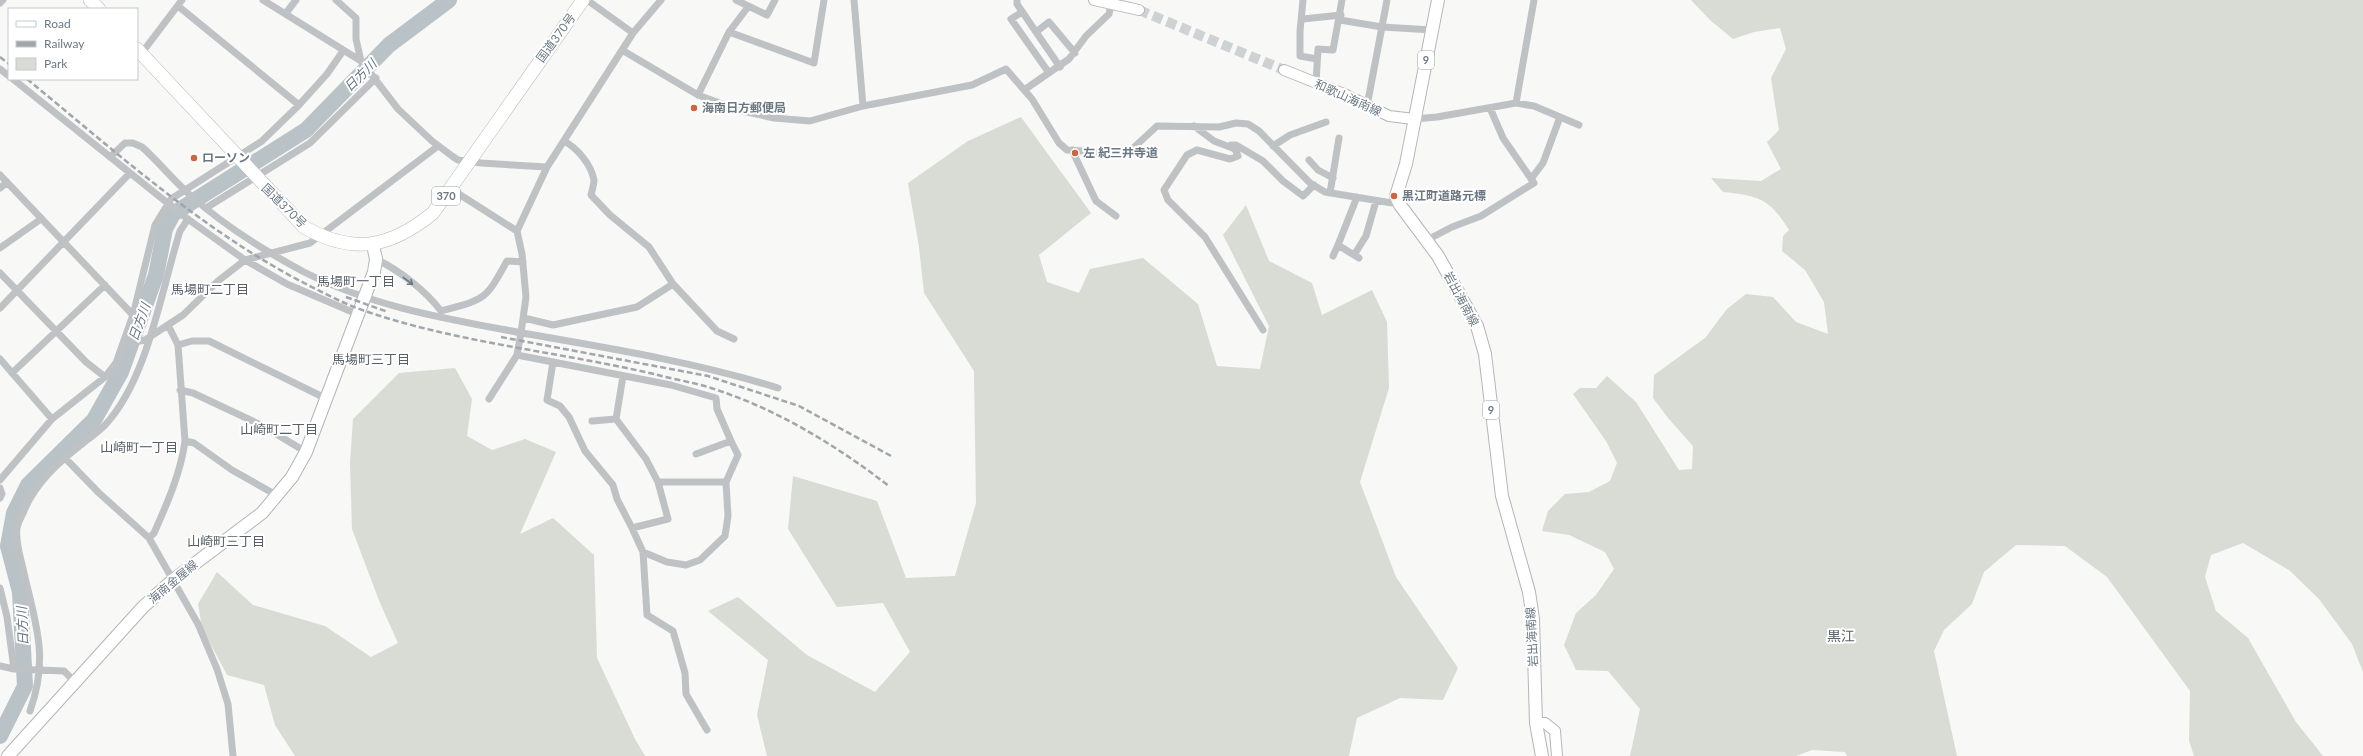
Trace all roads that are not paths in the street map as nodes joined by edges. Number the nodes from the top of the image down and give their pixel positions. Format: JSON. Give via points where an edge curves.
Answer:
{"nodes":[{"id":1,"x":3,"y":0,"type":"edge"},
{"id":2,"x":90,"y":0,"type":"edge"},
{"id":3,"x":263,"y":0,"type":"edge"},
{"id":4,"x":296,"y":0,"type":"edge"},
{"id":5,"x":336,"y":0,"type":"edge"},
{"id":6,"x":583,"y":0,"type":"edge"},
{"id":7,"x":587,"y":0,"type":"edge"},
{"id":8,"x":661,"y":0,"type":"edge"},
{"id":9,"x":736,"y":0,"type":"edge"},
{"id":10,"x":775,"y":0,"type":"edge"},
{"id":11,"x":824,"y":0,"type":"edge"},
{"id":12,"x":854,"y":0,"type":"edge"},
{"id":13,"x":1017,"y":0,"type":"edge"},
{"id":14,"x":1094,"y":0,"type":"edge"},
{"id":15,"x":1303,"y":0,"type":"edge"},
{"id":16,"x":1342,"y":0,"type":"edge"},
{"id":17,"x":1388,"y":0,"type":"edge"},
{"id":18,"x":1438,"y":0,"type":"edge"},
{"id":19,"x":1534,"y":0,"type":"edge"},
{"id":20,"x":1112,"y":2,"type":"edge"},
{"id":21,"x":0,"y":3,"type":"edge"},
{"id":22,"x":180,"y":3,"type":"edge"},
{"id":23,"x":748,"y":7,"type":"junction"},
{"id":24,"x":98,"y":8,"type":"edge"},
{"id":25,"x":1138,"y":10,"type":"tunnel mouth"},
{"id":26,"x":1022,"y":12,"type":"junction"},
{"id":27,"x":286,"y":13,"type":"junction"},
{"id":28,"x":1340,"y":17,"type":"junction"},
{"id":29,"x":1303,"y":19,"type":"junction"},
{"id":30,"x":1382,"y":27,"type":"junction"},
{"id":31,"x":1432,"y":30,"type":"junction"},
{"id":32,"x":729,"y":32,"type":"junction"},
{"id":33,"x":1036,"y":32,"type":"junction"},
{"id":34,"x":633,"y":33,"type":"junction"},
{"id":35,"x":622,"y":50,"type":"junction"},
{"id":36,"x":139,"y":51,"type":"edge"},
{"id":37,"x":343,"y":51,"type":"junction"},
{"id":38,"x":1075,"y":53,"type":"junction"},
{"id":39,"x":1317,"y":59,"type":"junction"},
{"id":40,"x":361,"y":61,"type":"junction"},
{"id":41,"x":1060,"y":67,"type":"junction"},
{"id":42,"x":0,"y":69,"type":"edge"},
{"id":43,"x":1284,"y":70,"type":"tunnel mouth"},
{"id":44,"x":1049,"y":73,"type":"junction"},
{"id":45,"x":8,"y":75,"type":"edge"},
{"id":46,"x":376,"y":78,"type":"junction"},
{"id":47,"x":14,"y":80,"type":"edge"},
{"id":48,"x":1316,"y":83,"type":"junction"},
{"id":49,"x":1024,"y":90,"type":"junction"},
{"id":50,"x":698,"y":95,"type":"junction"},
{"id":51,"x":1516,"y":103,"type":"junction"},
{"id":52,"x":299,"y":105,"type":"junction"},
{"id":53,"x":863,"y":106,"type":"junction"},
{"id":54,"x":1367,"y":106,"type":"junction"},
{"id":55,"x":1490,"y":108,"type":"junction"},
{"id":56,"x":1560,"y":117,"type":"junction"},
{"id":57,"x":1414,"y":119,"type":"junction"},
{"id":58,"x":1326,"y":122,"type":"dead end"},
{"id":59,"x":1578,"y":125,"type":"dead end"},
{"id":60,"x":1194,"y":126,"type":"junction"},
{"id":61,"x":1339,"y":138,"type":"dead end"},
{"id":62,"x":564,"y":140,"type":"junction"},
{"id":63,"x":1225,"y":145,"type":"junction"},
{"id":64,"x":438,"y":146,"type":"junction"},
{"id":65,"x":1273,"y":146,"type":"junction"},
{"id":66,"x":1072,"y":150,"type":"junction"},
{"id":67,"x":110,"y":157,"type":"junction"},
{"id":68,"x":239,"y":160,"type":"junction"},
{"id":69,"x":1310,"y":160,"type":"dead end"},
{"id":70,"x":469,"y":161,"type":"junction"},
{"id":71,"x":547,"y":167,"type":"junction"},
{"id":72,"x":130,"y":172,"type":"junction"},
{"id":73,"x":0,"y":175,"type":"edge"},
{"id":74,"x":253,"y":175,"type":"junction"},
{"id":75,"x":1333,"y":178,"type":"junction"},
{"id":76,"x":1530,"y":179,"type":"junction"},
{"id":77,"x":7,"y":182,"type":"junction"},
{"id":78,"x":1314,"y":185,"type":"junction"},
{"id":79,"x":0,"y":188,"type":"edge"},
{"id":80,"x":451,"y":189,"type":"junction"},
{"id":81,"x":186,"y":191,"type":"junction"},
{"id":82,"x":1330,"y":192,"type":"junction"},
{"id":83,"x":1357,"y":197,"type":"junction"},
{"id":84,"x":1397,"y":200,"type":"junction"},
{"id":85,"x":1376,"y":201,"type":"junction"},
{"id":86,"x":170,"y":204,"type":"junction"},
{"id":87,"x":203,"y":206,"type":"junction"},
{"id":88,"x":1116,"y":216,"type":"dead end"},
{"id":89,"x":187,"y":218,"type":"junction"},
{"id":90,"x":41,"y":219,"type":"junction"},
{"id":91,"x":517,"y":231,"type":"junction"},
{"id":92,"x":320,"y":236,"type":"junction"},
{"id":93,"x":1428,"y":240,"type":"junction"},
{"id":94,"x":65,"y":242,"type":"junction"},
{"id":95,"x":373,"y":245,"type":"junction"},
{"id":96,"x":1338,"y":245,"type":"junction"},
{"id":97,"x":0,"y":248,"type":"edge"},
{"id":98,"x":271,"y":253,"type":"junction"},
{"id":99,"x":1333,"y":256,"type":"dead end"},
{"id":100,"x":376,"y":259,"type":"junction"},
{"id":101,"x":245,"y":260,"type":"junction"},
{"id":102,"x":523,"y":262,"type":"junction"},
{"id":103,"x":0,"y":272,"type":"edge"},
{"id":104,"x":673,"y":284,"type":"junction"},
{"id":105,"x":105,"y":285,"type":"junction"},
{"id":106,"x":17,"y":290,"type":"junction"},
{"id":107,"x":364,"y":297,"type":"junction"},
{"id":108,"x":0,"y":308,"type":"edge"},
{"id":109,"x":357,"y":314,"type":"junction"},
{"id":110,"x":133,"y":315,"type":"junction"},
{"id":111,"x":440,"y":315,"type":"junction"},
{"id":112,"x":524,"y":318,"type":"junction"},
{"id":113,"x":168,"y":325,"type":"junction"},
{"id":114,"x":57,"y":330,"type":"junction"},
{"id":115,"x":1263,"y":330,"type":"dead end"},
{"id":116,"x":521,"y":333,"type":"junction"},
{"id":117,"x":147,"y":339,"type":"junction"},
{"id":118,"x":734,"y":339,"type":"dead end"},
{"id":119,"x":127,"y":344,"type":"junction"},
{"id":120,"x":178,"y":344,"type":"junction"},
{"id":121,"x":517,"y":355,"type":"junction"},
{"id":122,"x":0,"y":359,"type":"edge"},
{"id":123,"x":553,"y":362,"type":"junction"},
{"id":124,"x":12,"y":373,"type":"junction"},
{"id":125,"x":623,"y":376,"type":"junction"},
{"id":126,"x":105,"y":378,"type":"junction"},
{"id":127,"x":778,"y":388,"type":"dead end"},
{"id":128,"x":180,"y":390,"type":"junction"},
{"id":129,"x":325,"y":398,"type":"junction"},
{"id":130,"x":489,"y":399,"type":"dead end"},
{"id":131,"x":52,"y":419,"type":"junction"},
{"id":132,"x":616,"y":419,"type":"junction"},
{"id":133,"x":592,"y":421,"type":"dead end"},
{"id":134,"x":185,"y":441,"type":"junction"},
{"id":135,"x":731,"y":441,"type":"junction"},
{"id":136,"x":306,"y":452,"type":"junction"},
{"id":137,"x":696,"y":454,"type":"dead end"},
{"id":138,"x":65,"y":458,"type":"junction"},
{"id":139,"x":0,"y":480,"type":"edge"},
{"id":140,"x":658,"y":482,"type":"junction"},
{"id":141,"x":726,"y":482,"type":"junction"},
{"id":142,"x":0,"y":488,"type":"edge"},
{"id":143,"x":278,"y":496,"type":"junction"},
{"id":144,"x":0,"y":498,"type":"edge"},
{"id":145,"x":632,"y":528,"type":"junction"},
{"id":146,"x":149,"y":538,"type":"junction"},
{"id":147,"x":642,"y":552,"type":"junction"},
{"id":148,"x":173,"y":580,"type":"junction"},
{"id":149,"x":0,"y":588,"type":"edge"},
{"id":150,"x":0,"y":666,"type":"edge"},
{"id":151,"x":15,"y":669,"type":"junction"},
{"id":152,"x":39,"y":670,"type":"junction"},
{"id":153,"x":74,"y":681,"type":"junction"},
{"id":154,"x":30,"y":711,"type":"dead end"},
{"id":155,"x":1536,"y":723,"type":"junction"},
{"id":156,"x":707,"y":730,"type":"dead end"},
{"id":157,"x":8,"y":756,"type":"edge"},
{"id":158,"x":233,"y":756,"type":"edge"},
{"id":159,"x":1542,"y":756,"type":"edge"},
{"id":160,"x":1557,"y":756,"type":"edge"}],
"edges":[{"from":1,"to":21,"type":"street"},
{"from":2,"to":24,"type":"highway"},
{"from":3,"to":27,"type":"street"},
{"from":4,"to":27,"type":"street"},
{"from":5,"to":40,"type":"street","via":[[356,18],[356,39]]},
{"from":6,"to":70,"type":"highway","name":"国道370号","number":"370"},
{"from":7,"to":34,"type":"street"},
{"from":8,"to":34,"type":"street"},
{"from":9,"to":23,"type":"street"},
{"from":10,"to":23,"type":"street","via":[[767,15]]},
{"from":11,"to":32,"type":"street","via":[[814,63]]},
{"from":12,"to":53,"type":"street"},
{"from":13,"to":26,"type":"street"},
{"from":14,"to":20,"type":"main road"},
{"from":15,"to":29,"type":"street"},
{"from":16,"to":28,"type":"street"},
{"from":17,"to":30,"type":"street"},
{"from":18,"to":31,"type":"main road","number":"9"},
{"from":19,"to":51,"type":"street"},
{"from":20,"to":25,"type":"main road"},
{"from":20,"to":38,"type":"street","via":[[1109,14],[1086,36]]},
{"from":22,"to":36,"type":"street"},
{"from":22,"to":52,"type":"street"},
{"from":23,"to":32,"type":"street"},
{"from":26,"to":33,"type":"street"},
{"from":26,"to":44,"type":"street","via":[[1011,19]]},
{"from":27,"to":37,"type":"street"},
{"from":28,"to":29,"type":"street"},
{"from":28,"to":30,"type":"street"},
{"from":28,"to":39,"type":"street","via":[[1335,30],[1333,50],[1318,50]]},
{"from":29,"to":39,"type":"street","via":[[1300,31],[1300,56]]},
{"from":30,"to":31,"type":"street"},
{"from":30,"to":54,"type":"street"},
{"from":31,"to":57,"type":"main road","number":"9"},
{"from":32,"to":50,"type":"street"},
{"from":33,"to":38,"type":"street","via":[[1049,22]]},
{"from":33,"to":41,"type":"street"},
{"from":34,"to":35,"type":"street"},
{"from":35,"to":50,"type":"street"},
{"from":35,"to":62,"type":"street"},
{"from":36,"to":68,"type":"highway","name":"国道370号","number":"370"},
{"from":37,"to":40,"type":"street"},
{"from":37,"to":52,"type":"street","via":[[327,74]]},
{"from":38,"to":41,"type":"street"},
{"from":39,"to":48,"type":"street"},
{"from":40,"to":46,"type":"street"},
{"from":41,"to":44,"type":"street"},
{"from":42,"to":45,"type":"street"},
{"from":43,"to":48,"type":"main road","name":"和歌山海南線"},
{"from":44,"to":49,"type":"street"},
{"from":46,"to":64,"type":"street","via":[[398,109]]},
{"from":46,"to":74,"type":"street","via":[[310,143]]},
{"from":47,"to":67,"type":"street"},
{"from":48,"to":54,"type":"main road","name":"和歌山海南線"},
{"from":49,"to":53,"type":"street","via":[[1006,69],[972,85]]},
{"from":49,"to":66,"type":"street","via":[[1059,143],[1067,150]]},
{"from":50,"to":53,"type":"street","via":[[738,110],[774,118],[810,121]]},
{"from":51,"to":55,"type":"street"},
{"from":51,"to":56,"type":"street","via":[[1534,106]]},
{"from":52,"to":68,"type":"street"},
{"from":54,"to":57,"type":"main road","name":"和歌山海南線","via":[[1389,116]]},
{"from":55,"to":57,"type":"street"},
{"from":55,"to":76,"type":"street","via":[[1503,138]]},
{"from":56,"to":59,"type":"street"},
{"from":56,"to":76,"type":"street","via":[[1543,164]]},
{"from":57,"to":84,"type":"main road","number":"9"},
{"from":58,"to":65,"type":"street","via":[[1290,135]]},
{"from":60,"to":63,"type":"street","via":[[1214,141]]},
{"from":60,"to":65,"type":"street","via":[[1248,124]]},
{"from":60,"to":66,"type":"street","via":[[1157,126],[1130,151],[1118,153]]},
{"from":61,"to":75,"type":"street"},
{"from":62,"to":71,"type":"street"},
{"from":62,"to":104,"type":"street","via":[[575,147],[590,169],[594,180],[591,195],[610,215],[649,247]]},
{"from":63,"to":78,"type":"street","via":[[1236,145],[1263,161],[1303,196]]},
{"from":63,"to":115,"type":"street","via":[[1235,149],[1238,156],[1230,159],[1197,150],[1187,155],[1164,190],[1168,200],[1205,237]]},
{"from":64,"to":70,"type":"street","via":[[458,160]]},
{"from":64,"to":92,"type":"street"},
{"from":65,"to":78,"type":"street"},
{"from":66,"to":88,"type":"street","via":[[1096,201]]},
{"from":67,"to":72,"type":"street"},
{"from":67,"to":81,"type":"street","via":[[125,143],[133,143],[151,155]]},
{"from":68,"to":74,"type":"highway","name":"国道370号","number":"370"},
{"from":68,"to":81,"type":"street"},
{"from":69,"to":75,"type":"street","via":[[1318,170]]},
{"from":70,"to":71,"type":"street"},
{"from":70,"to":80,"type":"highway","name":"国道370号","number":"370"},
{"from":71,"to":91,"type":"street"},
{"from":72,"to":86,"type":"street"},
{"from":72,"to":94,"type":"street"},
{"from":73,"to":77,"type":"street"},
{"from":74,"to":87,"type":"street"},
{"from":74,"to":92,"type":"highway","name":"国道370号","number":"370","via":[[304,227]]},
{"from":75,"to":82,"type":"street"},
{"from":76,"to":93,"type":"street","via":[[1534,183],[1510,199],[1481,216]]},
{"from":77,"to":79,"type":"street"},
{"from":77,"to":90,"type":"street"},
{"from":78,"to":82,"type":"street"},
{"from":80,"to":91,"type":"street"},
{"from":80,"to":95,"type":"highway","name":"国道370号","number":"370","via":[[433,213],[415,227]]},
{"from":81,"to":86,"type":"street"},
{"from":81,"to":87,"type":"street"},
{"from":82,"to":83,"type":"street"},
{"from":83,"to":85,"type":"street"},
{"from":83,"to":96,"type":"street"},
{"from":84,"to":85,"type":"street","via":[[1392,203]]},
{"from":84,"to":93,"type":"main road","name":"岩出海南線","number":"9"},
{"from":85,"to":96,"type":"street","via":[[1357,256]]},
{"from":86,"to":89,"type":"street"},
{"from":86,"to":110,"type":"street","via":[[155,225]]},
{"from":87,"to":98,"type":"street"},
{"from":89,"to":101,"type":"street"},
{"from":89,"to":117,"type":"street","via":[[180,231]]},
{"from":90,"to":94,"type":"street"},
{"from":90,"to":97,"type":"street"},
{"from":91,"to":102,"type":"street"},
{"from":92,"to":95,"type":"highway","name":"国道370号","number":"370","via":[[351,245]]},
{"from":92,"to":98,"type":"street","via":[[310,242]]},
{"from":93,"to":155,"type":"main road","name":"岩出海南線","number":"9","via":[[1477,326],[1485,354],[1502,496],[1529,592],[1533,619]]},
{"from":94,"to":105,"type":"street"},
{"from":94,"to":106,"type":"street"},
{"from":95,"to":100,"type":"main road","name":"海南金屋線"},
{"from":96,"to":99,"type":"street"},
{"from":98,"to":101,"type":"street"},
{"from":98,"to":107,"type":"street","via":[[324,281]]},
{"from":100,"to":107,"type":"main road","name":"海南金屋線","via":[[374,272]]},
{"from":100,"to":111,"type":"street","one_way":true,"via":[[388,265],[431,298]]},
{"from":101,"to":109,"type":"street","via":[[323,302]]},
{"from":101,"to":113,"type":"street","via":[[218,281],[183,316]]},
{"from":102,"to":111,"type":"street","via":[[507,261],[488,294]]},
{"from":102,"to":112,"type":"street","via":[[526,297]]},
{"from":103,"to":106,"type":"street"},
{"from":104,"to":112,"type":"street","via":[[637,307],[553,325]]},
{"from":104,"to":118,"type":"street","via":[[717,331]]},
{"from":105,"to":110,"type":"street"},
{"from":105,"to":114,"type":"street"},
{"from":106,"to":108,"type":"street"},
{"from":106,"to":114,"type":"street"},
{"from":107,"to":109,"type":"main road","name":"海南金屋線"},
{"from":107,"to":111,"type":"street"},
{"from":109,"to":129,"type":"main road","name":"海南金屋線"},
{"from":110,"to":119,"type":"street"},
{"from":111,"to":116,"type":"street"},
{"from":112,"to":116,"type":"street"},
{"from":113,"to":117,"type":"street"},
{"from":113,"to":120,"type":"street"},
{"from":114,"to":124,"type":"street"},
{"from":114,"to":126,"type":"street","via":[[86,362]]},
{"from":116,"to":121,"type":"street"},
{"from":116,"to":127,"type":"street","via":[[736,375]]},
{"from":117,"to":119,"type":"street"},
{"from":117,"to":138,"type":"street","via":[[134,380],[119,408],[105,425]]},
{"from":119,"to":126,"type":"street"},
{"from":120,"to":128,"type":"street"},
{"from":120,"to":129,"type":"street","via":[[209,341]]},
{"from":121,"to":123,"type":"street"},
{"from":121,"to":130,"type":"street"},
{"from":122,"to":124,"type":"street"},
{"from":123,"to":125,"type":"street"},
{"from":123,"to":145,"type":"street","via":[[547,400],[560,406],[569,417],[585,451],[613,485],[616,499]]},
{"from":124,"to":131,"type":"street"},
{"from":125,"to":132,"type":"street"},
{"from":125,"to":135,"type":"street","via":[[671,385],[716,398],[717,409]]},
{"from":126,"to":131,"type":"street"},
{"from":128,"to":134,"type":"street"},
{"from":128,"to":136,"type":"street","via":[[193,393],[263,426]]},
{"from":129,"to":136,"type":"main road","name":"海南金屋線"},
{"from":131,"to":139,"type":"street"},
{"from":132,"to":133,"type":"street"},
{"from":132,"to":140,"type":"street","via":[[646,459]]},
{"from":134,"to":143,"type":"street","via":[[194,443],[232,470]]},
{"from":134,"to":146,"type":"street","via":[[183,456],[173,484],[154,533]]},
{"from":135,"to":137,"type":"street"},
{"from":135,"to":141,"type":"street","via":[[738,455]]},
{"from":136,"to":143,"type":"main road","name":"海南金屋線"},
{"from":138,"to":146,"type":"street"},
{"from":138,"to":152,"type":"street","via":[[30,496],[17,528],[19,554],[38,626]]},
{"from":140,"to":141,"type":"street"},
{"from":140,"to":145,"type":"street","via":[[668,519]]},
{"from":141,"to":147,"type":"street","via":[[728,516],[725,536],[700,560],[686,565],[667,562]]},
{"from":142,"to":144,"type":"street"},
{"from":143,"to":148,"type":"main road","name":"海南金屋線","via":[[245,527]]},
{"from":145,"to":147,"type":"street"},
{"from":146,"to":148,"type":"street"},
{"from":147,"to":156,"type":"street","via":[[647,615],[673,631],[685,673],[686,694]]},
{"from":148,"to":153,"type":"main road","name":"海南金屋線","via":[[143,607]]},
{"from":148,"to":158,"type":"street","via":[[198,624],[228,704]]},
{"from":149,"to":151,"type":"street"},
{"from":150,"to":151,"type":"street"},
{"from":151,"to":152,"type":"street"},
{"from":152,"to":153,"type":"street","via":[[64,671]]},
{"from":152,"to":154,"type":"street","via":[[38,690]]},
{"from":153,"to":157,"type":"main road","name":"海南金屋線"},
{"from":155,"to":159,"type":"main road","name":"岩出海南線","number":"9"},
{"from":155,"to":160,"type":"main road","via":[[1545,723],[1555,731]]}]}
